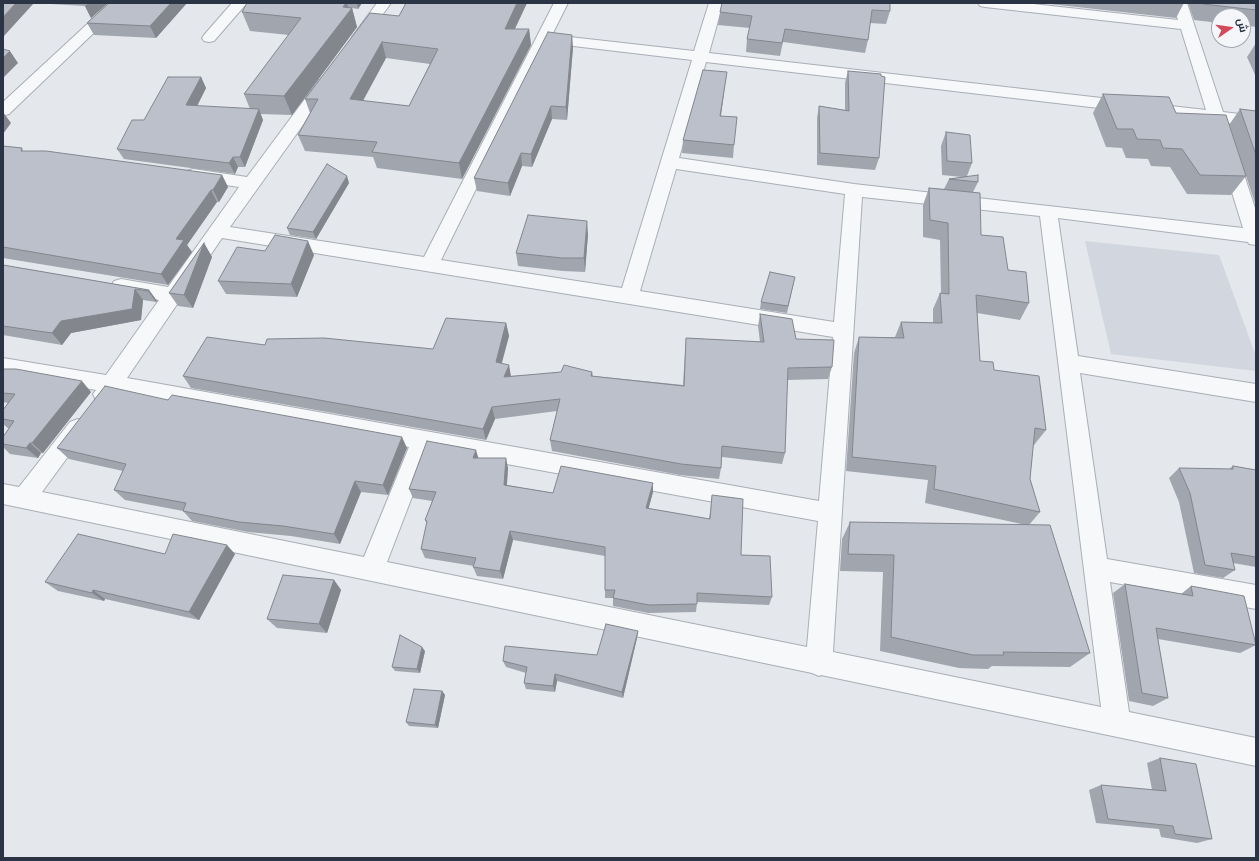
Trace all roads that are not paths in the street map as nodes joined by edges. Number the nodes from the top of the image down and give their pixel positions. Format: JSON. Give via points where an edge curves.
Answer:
{"nodes":[{"id":1,"x":118,"y":3,"type":"edge"},
{"id":2,"x":240,"y":3,"type":"edge"},
{"id":3,"x":561,"y":3,"type":"edge"},
{"id":4,"x":716,"y":3,"type":"edge"},
{"id":5,"x":985,"y":3,"type":"edge"},
{"id":6,"x":1180,"y":3,"type":"edge"},
{"id":7,"x":372,"y":12,"type":"edge"},
{"id":8,"x":1187,"y":25,"type":"junction"},
{"id":9,"x":209,"y":38,"type":"dead end"},
{"id":10,"x":543,"y":38,"type":"junction"},
{"id":11,"x":350,"y":49,"type":"edge"},
{"id":12,"x":701,"y":56,"type":"junction"},
{"id":13,"x":336,"y":68,"type":"edge"},
{"id":14,"x":3,"y":111,"type":"edge"},
{"id":15,"x":1217,"y":116,"type":"junction"},
{"id":16,"x":1256,"y":121,"type":"edge"},
{"id":17,"x":669,"y":162,"type":"junction"},
{"id":18,"x":174,"y":172,"type":"edge"},
{"id":19,"x":252,"y":182,"type":"junction"},
{"id":20,"x":854,"y":190,"type":"junction"},
{"id":21,"x":1048,"y":211,"type":"junction"},
{"id":22,"x":218,"y":231,"type":"junction"},
{"id":23,"x":1255,"y":238,"type":"edge"},
{"id":24,"x":428,"y":265,"type":"junction"},
{"id":25,"x":104,"y":283,"type":"edge"},
{"id":26,"x":174,"y":295,"type":"junction"},
{"id":27,"x":629,"y":297,"type":"junction"},
{"id":28,"x":844,"y":331,"type":"junction"},
{"id":29,"x":1068,"y":363,"type":"junction"},
{"id":30,"x":3,"y":366,"type":"edge"},
{"id":31,"x":112,"y":384,"type":"junction"},
{"id":32,"x":1256,"y":393,"type":"edge"},
{"id":33,"x":423,"y":440,"type":"junction"},
{"id":34,"x":14,"y":496,"type":"edge"},
{"id":35,"x":830,"y":513,"type":"junction"},
{"id":36,"x":1096,"y":568,"type":"junction"},
{"id":37,"x":371,"y":570,"type":"junction"},
{"id":38,"x":1256,"y":597,"type":"edge"},
{"id":39,"x":819,"y":663,"type":"junction"},
{"id":40,"x":1117,"y":724,"type":"junction"},
{"id":41,"x":1256,"y":752,"type":"edge"}],
"edges":[{"from":1,"to":14,"type":"street"},
{"from":2,"to":9,"type":"street"},
{"from":3,"to":10,"type":"street"},
{"from":4,"to":12,"type":"street"},
{"from":5,"to":8,"type":"street"},
{"from":6,"to":8,"type":"street"},
{"from":7,"to":11,"type":"street"},
{"from":8,"to":15,"type":"street"},
{"from":10,"to":12,"type":"street"},
{"from":10,"to":24,"type":"street"},
{"from":12,"to":15,"type":"street"},
{"from":12,"to":17,"type":"street"},
{"from":13,"to":19,"type":"street"},
{"from":15,"to":16,"type":"street"},
{"from":15,"to":23,"type":"street"},
{"from":17,"to":20,"type":"street"},
{"from":17,"to":27,"type":"street"},
{"from":18,"to":19,"type":"street"},
{"from":19,"to":22,"type":"street"},
{"from":20,"to":21,"type":"street"},
{"from":20,"to":28,"type":"street"},
{"from":21,"to":23,"type":"street"},
{"from":21,"to":29,"type":"street"},
{"from":22,"to":24,"type":"street"},
{"from":22,"to":26,"type":"street"},
{"from":24,"to":27,"type":"street"},
{"from":25,"to":26,"type":"street"},
{"from":26,"to":31,"type":"street"},
{"from":27,"to":28,"type":"street"},
{"from":28,"to":35,"type":"street"},
{"from":29,"to":32,"type":"street"},
{"from":29,"to":36,"type":"street"},
{"from":30,"to":31,"type":"street"},
{"from":31,"to":33,"type":"street"},
{"from":31,"to":34,"type":"street","via":[[90,413]]},
{"from":33,"to":35,"type":"street"},
{"from":33,"to":37,"type":"street"},
{"from":34,"to":37,"type":"street"},
{"from":35,"to":39,"type":"street"},
{"from":36,"to":38,"type":"street"},
{"from":36,"to":40,"type":"street"},
{"from":37,"to":39,"type":"street"},
{"from":39,"to":40,"type":"street"},
{"from":40,"to":41,"type":"street"}]}
